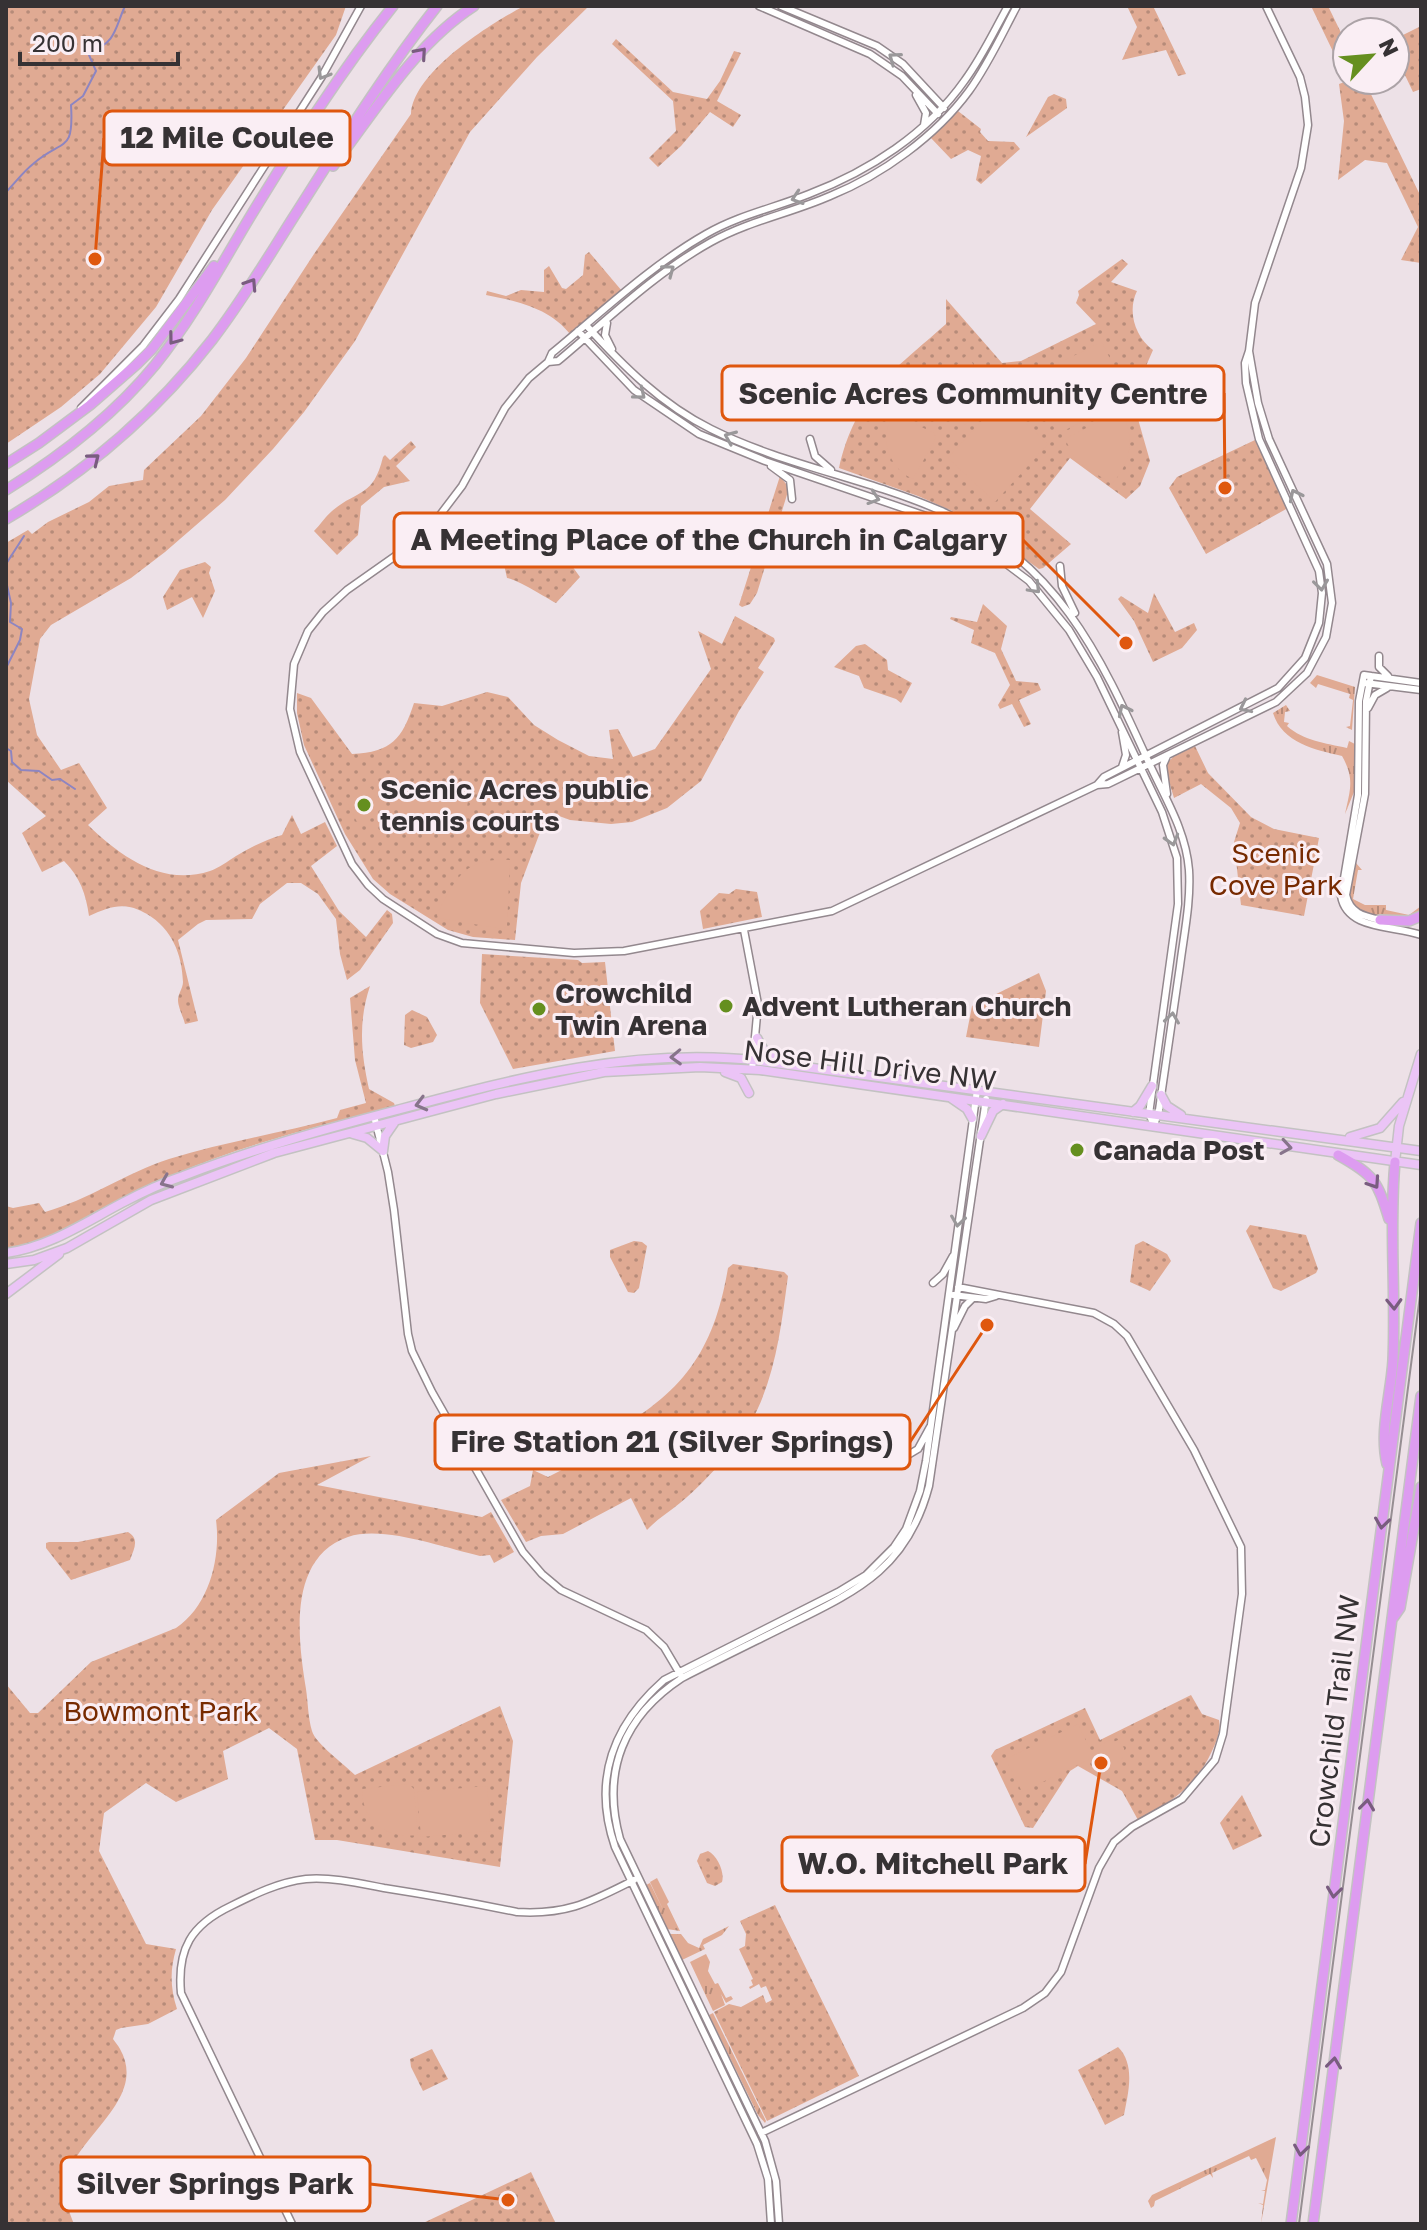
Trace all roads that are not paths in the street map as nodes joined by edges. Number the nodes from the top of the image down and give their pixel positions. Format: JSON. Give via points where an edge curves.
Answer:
{"nodes":[{"id":1,"x":361,"y":6,"type":"edge"},
{"id":2,"x":393,"y":6,"type":"edge"},
{"id":3,"x":437,"y":6,"type":"edge"},
{"id":4,"x":474,"y":6,"type":"edge"},
{"id":5,"x":759,"y":6,"type":"edge"},
{"id":6,"x":781,"y":6,"type":"edge"},
{"id":7,"x":1008,"y":6,"type":"edge"},
{"id":8,"x":1017,"y":6,"type":"edge"},
{"id":9,"x":1266,"y":6,"type":"edge"},
{"id":10,"x":902,"y":76,"type":"junction"},
{"id":11,"x":943,"y":107,"type":"junction"},
{"id":12,"x":937,"y":113,"type":"junction"},
{"id":13,"x":949,"y":113,"type":"junction"},
{"id":14,"x":943,"y":119,"type":"junction"},
{"id":15,"x":924,"y":125,"type":"junction"},
{"id":16,"x":288,"y":154,"type":"junction"},
{"id":17,"x":288,"y":226,"type":"junction"},
{"id":18,"x":608,"y":319,"type":"junction"},
{"id":19,"x":586,"y":325,"type":"junction"},
{"id":20,"x":578,"y":331,"type":"junction"},
{"id":21,"x":593,"y":332,"type":"junction"},
{"id":22,"x":585,"y":339,"type":"junction"},
{"id":23,"x":1249,"y":351,"type":"junction"},
{"id":24,"x":618,"y":359,"type":"junction"},
{"id":25,"x":548,"y":362,"type":"junction"},
{"id":26,"x":68,"y":420,"type":"junction"},
{"id":27,"x":810,"y":439,"type":"dead end"},
{"id":28,"x":765,"y":461,"type":"junction"},
{"id":29,"x":6,"y":464,"type":"edge"},
{"id":30,"x":837,"y":475,"type":"junction"},
{"id":31,"x":6,"y":490,"type":"edge"},
{"id":32,"x":792,"y":499,"type":"dead end"},
{"id":33,"x":31,"y":505,"type":"junction"},
{"id":34,"x":6,"y":519,"type":"edge"},
{"id":35,"x":6,"y":527,"type":"edge"},
{"id":36,"x":1060,"y":566,"type":"dead end"},
{"id":37,"x":1076,"y":621,"type":"junction"},
{"id":38,"x":1379,"y":656,"type":"dead end"},
{"id":39,"x":1391,"y":679,"type":"junction"},
{"id":40,"x":1421,"y":683,"type":"edge"},
{"id":41,"x":1365,"y":684,"type":"junction"},
{"id":42,"x":1390,"y":688,"type":"junction"},
{"id":43,"x":1421,"y":690,"type":"edge"},
{"id":44,"x":1367,"y":711,"type":"junction"},
{"id":45,"x":1122,"y":728,"type":"junction"},
{"id":46,"x":1146,"y":756,"type":"junction"},
{"id":47,"x":1167,"y":756,"type":"junction"},
{"id":48,"x":1138,"y":760,"type":"junction"},
{"id":49,"x":1150,"y":764,"type":"junction"},
{"id":50,"x":1122,"y":768,"type":"junction"},
{"id":51,"x":1141,"y":768,"type":"junction"},
{"id":52,"x":1097,"y":785,"type":"junction"},
{"id":53,"x":1171,"y":809,"type":"junction"},
{"id":54,"x":1421,"y":916,"type":"edge"},
{"id":55,"x":1380,"y":920,"type":"joint"},
{"id":56,"x":744,"y":930,"type":"junction"},
{"id":57,"x":1421,"y":935,"type":"edge"},
{"id":58,"x":757,"y":1038,"type":"junction"},
{"id":59,"x":1421,"y":1054,"type":"edge"},
{"id":60,"x":753,"y":1065,"type":"junction"},
{"id":61,"x":788,"y":1066,"type":"junction"},
{"id":62,"x":709,"y":1068,"type":"junction"},
{"id":63,"x":1152,"y":1086,"type":"junction"},
{"id":64,"x":749,"y":1093,"type":"dead end"},
{"id":65,"x":976,"y":1095,"type":"junction"},
{"id":66,"x":1161,"y":1095,"type":"junction"},
{"id":67,"x":1408,"y":1095,"type":"junction"},
{"id":68,"x":946,"y":1096,"type":"junction"},
{"id":69,"x":986,"y":1096,"type":"junction"},
{"id":70,"x":1003,"y":1104,"type":"junction"},
{"id":71,"x":1133,"y":1112,"type":"junction"},
{"id":72,"x":374,"y":1116,"type":"junction"},
{"id":73,"x":972,"y":1118,"type":"junction"},
{"id":74,"x":1154,"y":1118,"type":"junction"},
{"id":75,"x":1197,"y":1119,"type":"junction"},
{"id":76,"x":395,"y":1122,"type":"junction"},
{"id":77,"x":376,"y":1126,"type":"junction"},
{"id":78,"x":351,"y":1134,"type":"junction"},
{"id":79,"x":981,"y":1136,"type":"junction"},
{"id":80,"x":1339,"y":1138,"type":"junction"},
{"id":81,"x":1397,"y":1148,"type":"junction"},
{"id":82,"x":383,"y":1151,"type":"junction"},
{"id":83,"x":1421,"y":1151,"type":"edge"},
{"id":84,"x":1338,"y":1155,"type":"junction"},
{"id":85,"x":1395,"y":1162,"type":"junction"},
{"id":86,"x":1421,"y":1165,"type":"edge"},
{"id":87,"x":963,"y":1186,"type":"junction"},
{"id":88,"x":974,"y":1189,"type":"junction"},
{"id":89,"x":1421,"y":1223,"type":"edge"},
{"id":90,"x":1391,"y":1226,"type":"junction"},
{"id":91,"x":67,"y":1248,"type":"junction"},
{"id":92,"x":6,"y":1253,"type":"edge"},
{"id":93,"x":953,"y":1256,"type":"junction"},
{"id":94,"x":6,"y":1264,"type":"edge"},
{"id":95,"x":933,"y":1283,"type":"dead end"},
{"id":96,"x":950,"y":1286,"type":"junction"},
{"id":97,"x":958,"y":1287,"type":"junction"},
{"id":98,"x":6,"y":1294,"type":"edge"},
{"id":99,"x":948,"y":1295,"type":"junction"},
{"id":100,"x":957,"y":1296,"type":"junction"},
{"id":101,"x":996,"y":1296,"type":"junction"},
{"id":102,"x":973,"y":1298,"type":"junction"},
{"id":103,"x":952,"y":1331,"type":"junction"},
{"id":104,"x":1421,"y":1396,"type":"edge"},
{"id":105,"x":930,"y":1427,"type":"junction"},
{"id":106,"x":903,"y":1458,"type":"dead end"},
{"id":107,"x":1389,"y":1472,"type":"junction"},
{"id":108,"x":1421,"y":1487,"type":"edge"},
{"id":109,"x":1391,"y":1621,"type":"junction"},
{"id":110,"x":680,"y":1674,"type":"junction"},
{"id":111,"x":634,"y":1880,"type":"junction"},
{"id":112,"x":758,"y":2135,"type":"junction"},
{"id":113,"x":292,"y":2224,"type":"edge"},
{"id":114,"x":771,"y":2224,"type":"edge"},
{"id":115,"x":779,"y":2224,"type":"edge"},
{"id":116,"x":1291,"y":2224,"type":"edge"},
{"id":117,"x":1313,"y":2224,"type":"edge"}],
"edges":[{"from":1,"to":26,"type":"street","one_way":true,"via":[[321,78],[179,299],[143,346]]},
{"from":2,"to":16,"type":"highway"},
{"from":3,"to":17,"type":"highway"},
{"from":17,"to":4,"type":"highway","one_way":true,"via":[[417,57]]},
{"from":5,"to":10,"type":"street","via":[[870,54]]},
{"from":11,"to":6,"type":"street","one_way":true,"via":[[903,64],[877,46]]},
{"from":7,"to":11,"type":"street","via":[[974,67]]},
{"from":8,"to":13,"type":"street","via":[[972,88]]},
{"from":9,"to":23,"type":"street","via":[[1300,77],[1308,125],[1301,168],[1255,303]]},
{"from":10,"to":12,"type":"street"},
{"from":10,"to":15,"type":"street","via":[[923,106]]},
{"from":11,"to":12,"type":"street"},
{"from":11,"to":13,"type":"street"},
{"from":12,"to":14,"type":"street"},
{"from":12,"to":15,"type":"street"},
{"from":13,"to":14,"type":"street"},
{"from":18,"to":14,"type":"street","one_way":true,"via":[[706,245],[861,182]]},
{"from":15,"to":19,"type":"street","one_way":true,"via":[[843,180],[739,218],[681,249]]},
{"from":16,"to":26,"type":"highway","via":[[152,349]]},
{"from":16,"to":31,"type":"highway","one_way":true,"via":[[187,323],[153,367],[113,409]]},
{"from":33,"to":17,"type":"highway","one_way":true,"via":[[103,452],[165,395],[218,332]]},
{"from":18,"to":21,"type":"street"},
{"from":18,"to":24,"type":"street","via":[[605,335]]},
{"from":19,"to":20,"type":"street"},
{"from":19,"to":21,"type":"street"},
{"from":20,"to":22,"type":"street"},
{"from":20,"to":25,"type":"street"},
{"from":21,"to":22,"type":"street"},
{"from":21,"to":24,"type":"street"},
{"from":22,"to":25,"type":"street","via":[[558,361]]},
{"from":22,"to":28,"type":"street","one_way":true,"via":[[664,413]]},
{"from":23,"to":46,"type":"street","one_way":true,"via":[[1246,383],[1255,427],[1321,579],[1317,632],[1298,669],[1278,688]]},
{"from":47,"to":23,"type":"street","one_way":true,"via":[[1284,696],[1312,666],[1329,625],[1332,589],[1327,564],[1266,432]]},
{"from":30,"to":24,"type":"street","one_way":true,"via":[[709,428],[653,391]]},
{"from":25,"to":56,"type":"street","via":[[513,397],[440,515],[408,547],[335,599],[315,622],[299,651],[291,682],[290,715],[297,744],[358,873],[383,899],[442,937],[470,945],[605,954]]},
{"from":26,"to":29,"type":"highway"},
{"from":27,"to":30,"type":"street","via":[[817,459]]},
{"from":28,"to":32,"type":"street","via":[[789,479]]},
{"from":28,"to":45,"type":"street","one_way":true,"via":[[926,516],[995,553],[1057,612]]},
{"from":30,"to":37,"type":"street","via":[[915,500],[976,529],[1039,576]]},
{"from":33,"to":34,"type":"highway"},
{"from":33,"to":35,"type":"highway"},
{"from":36,"to":37,"type":"street"},
{"from":46,"to":37,"type":"street","one_way":true},
{"from":38,"to":39,"type":"street","via":[[1379,667]]},
{"from":39,"to":40,"type":"street"},
{"from":39,"to":41,"type":"street","via":[[1368,675]]},
{"from":41,"to":42,"type":"street"},
{"from":41,"to":44,"type":"street"},
{"from":41,"to":57,"type":"street","via":[[1359,701],[1358,795],[1341,900],[1359,920]]},
{"from":42,"to":43,"type":"street"},
{"from":42,"to":44,"type":"street","via":[[1375,695]]},
{"from":44,"to":55,"type":"street","via":[[1365,798],[1346,895],[1355,912]]},
{"from":45,"to":48,"type":"street"},
{"from":45,"to":50,"type":"street"},
{"from":46,"to":48,"type":"street"},
{"from":46,"to":49,"type":"street"},
{"from":47,"to":49,"type":"street"},
{"from":47,"to":53,"type":"street","via":[[1163,771]]},
{"from":48,"to":50,"type":"street"},
{"from":48,"to":51,"type":"street"},
{"from":49,"to":51,"type":"street"},
{"from":49,"to":53,"type":"street"},
{"from":50,"to":52,"type":"street"},
{"from":51,"to":52,"type":"street"},
{"from":51,"to":63,"type":"street","one_way":true,"via":[[1169,828],[1178,875]]},
{"from":52,"to":56,"type":"street","via":[[841,908]]},
{"from":66,"to":53,"type":"street","one_way":true,"via":[[1189,886],[1186,849]]},
{"from":54,"to":55,"type":"highway"},
{"from":56,"to":58,"type":"street","via":[[758,1004]]},
{"from":58,"to":60,"type":"street"},
{"from":58,"to":61,"type":"main road","via":[[765,1052]]},
{"from":59,"to":67,"type":"main road"},
{"from":60,"to":61,"type":"main road","name":"Nose Hill Drive NW"},
{"from":60,"to":62,"type":"main road","name":"Nose Hill Drive NW"},
{"from":60,"to":68,"type":"main road","name":"Nose Hill Drive NW"},
{"from":60,"to":72,"type":"main road","name":"Nose Hill Drive NW","one_way":true,"via":[[702,1056],[606,1062]]},
{"from":61,"to":65,"type":"main road","name":"Nose Hill Drive NW"},
{"from":62,"to":64,"type":"main road","via":[[737,1075]]},
{"from":62,"to":76,"type":"main road","name":"Nose Hill Drive NW","via":[[563,1079]]},
{"from":63,"to":71,"type":"main road"},
{"from":63,"to":74,"type":"street"},
{"from":65,"to":68,"type":"main road","name":"Nose Hill Drive NW"},
{"from":65,"to":69,"type":"main road","name":"Nose Hill Drive NW"},
{"from":65,"to":73,"type":"street"},
{"from":66,"to":74,"type":"street"},
{"from":66,"to":75,"type":"main road","via":[[1170,1109]]},
{"from":67,"to":80,"type":"main road","via":[[1380,1128]]},
{"from":67,"to":81,"type":"main road"},
{"from":68,"to":73,"type":"main road"},
{"from":69,"to":70,"type":"main road","name":"Nose Hill Drive NW"},
{"from":69,"to":71,"type":"main road","name":"Nose Hill Drive NW"},
{"from":69,"to":79,"type":"street"},
{"from":70,"to":74,"type":"main road","name":"Nose Hill Drive NW"},
{"from":70,"to":79,"type":"main road","via":[[993,1111]]},
{"from":71,"to":74,"type":"main road","name":"Nose Hill Drive NW"},
{"from":72,"to":77,"type":"street"},
{"from":72,"to":92,"type":"main road","name":"Nose Hill Drive NW","one_way":true,"via":[[182,1176],[50,1242]]},
{"from":73,"to":87,"type":"street"},
{"from":74,"to":75,"type":"main road","name":"Nose Hill Drive NW"},
{"from":74,"to":84,"type":"main road","name":"Nose Hill Drive NW","one_way":true},
{"from":75,"to":80,"type":"main road","name":"Nose Hill Drive NW"},
{"from":76,"to":77,"type":"main road","name":"Nose Hill Drive NW"},
{"from":76,"to":82,"type":"main road"},
{"from":77,"to":78,"type":"main road","name":"Nose Hill Drive NW"},
{"from":77,"to":82,"type":"street"},
{"from":78,"to":82,"type":"main road"},
{"from":78,"to":91,"type":"main road","name":"Nose Hill Drive NW","via":[[274,1153],[195,1182],[129,1211]]},
{"from":79,"to":88,"type":"street"},
{"from":80,"to":81,"type":"main road","name":"Nose Hill Drive NW"},
{"from":81,"to":83,"type":"main road","name":"Nose Hill Drive NW"},
{"from":81,"to":85,"type":"main road"},
{"from":82,"to":110,"type":"street","via":[[412,1351],[510,1530],[542,1574],[561,1590],[646,1630]]},
{"from":84,"to":85,"type":"main road","name":"Nose Hill Drive NW"},
{"from":84,"to":90,"type":"highway","one_way":true,"via":[[1380,1188]]},
{"from":85,"to":86,"type":"main road","name":"Nose Hill Drive NW"},
{"from":85,"to":90,"type":"highway"},
{"from":87,"to":88,"type":"street"},
{"from":87,"to":93,"type":"street","one_way":true},
{"from":88,"to":97,"type":"street"},
{"from":89,"to":107,"type":"highway","name":"Crowchild Trail NW"},
{"from":90,"to":107,"type":"highway","one_way":true,"via":[[1393,1364],[1383,1448]]},
{"from":91,"to":94,"type":"main road","name":"Nose Hill Drive NW"},
{"from":91,"to":98,"type":"main road"},
{"from":93,"to":95,"type":"street"},
{"from":93,"to":96,"type":"street"},
{"from":96,"to":97,"type":"street"},
{"from":96,"to":99,"type":"street"},
{"from":97,"to":100,"type":"street"},
{"from":97,"to":101,"type":"street"},
{"from":99,"to":100,"type":"street"},
{"from":99,"to":105,"type":"street"},
{"from":100,"to":102,"type":"street"},
{"from":100,"to":103,"type":"street"},
{"from":101,"to":102,"type":"street"},
{"from":101,"to":112,"type":"street","via":[[1084,1310],[1114,1324],[1139,1353],[1194,1450],[1243,1560],[1223,1734],[1215,1760],[1192,1790],[1123,1834],[1106,1853],[1067,1960],[1045,1993]]},
{"from":102,"to":103,"type":"street"},
{"from":103,"to":110,"type":"street","via":[[929,1486],[902,1549],[854,1592]]},
{"from":104,"to":109,"type":"highway","name":"Crowchild Trail NW"},
{"from":105,"to":106,"type":"street","via":[[918,1449]]},
{"from":105,"to":110,"type":"street","via":[[913,1515],[882,1561],[838,1592]]},
{"from":107,"to":116,"type":"highway","name":"Crowchild Trail NW","one_way":true},
{"from":108,"to":109,"type":"highway","via":[[1400,1608]]},
{"from":117,"to":109,"type":"highway","name":"Crowchild Trail NW","one_way":true},
{"from":110,"to":111,"type":"street","via":[[664,1680],[634,1710],[609,1764],[607,1816],[615,1847]]},
{"from":111,"to":112,"type":"street"},
{"from":111,"to":113,"type":"street","via":[[575,1908],[537,1913],[348,1881],[306,1879],[256,1894],[202,1923],[181,1959],[181,1993]]},
{"from":112,"to":114,"type":"street"},
{"from":112,"to":115,"type":"street","via":[[776,2181]]}]}
